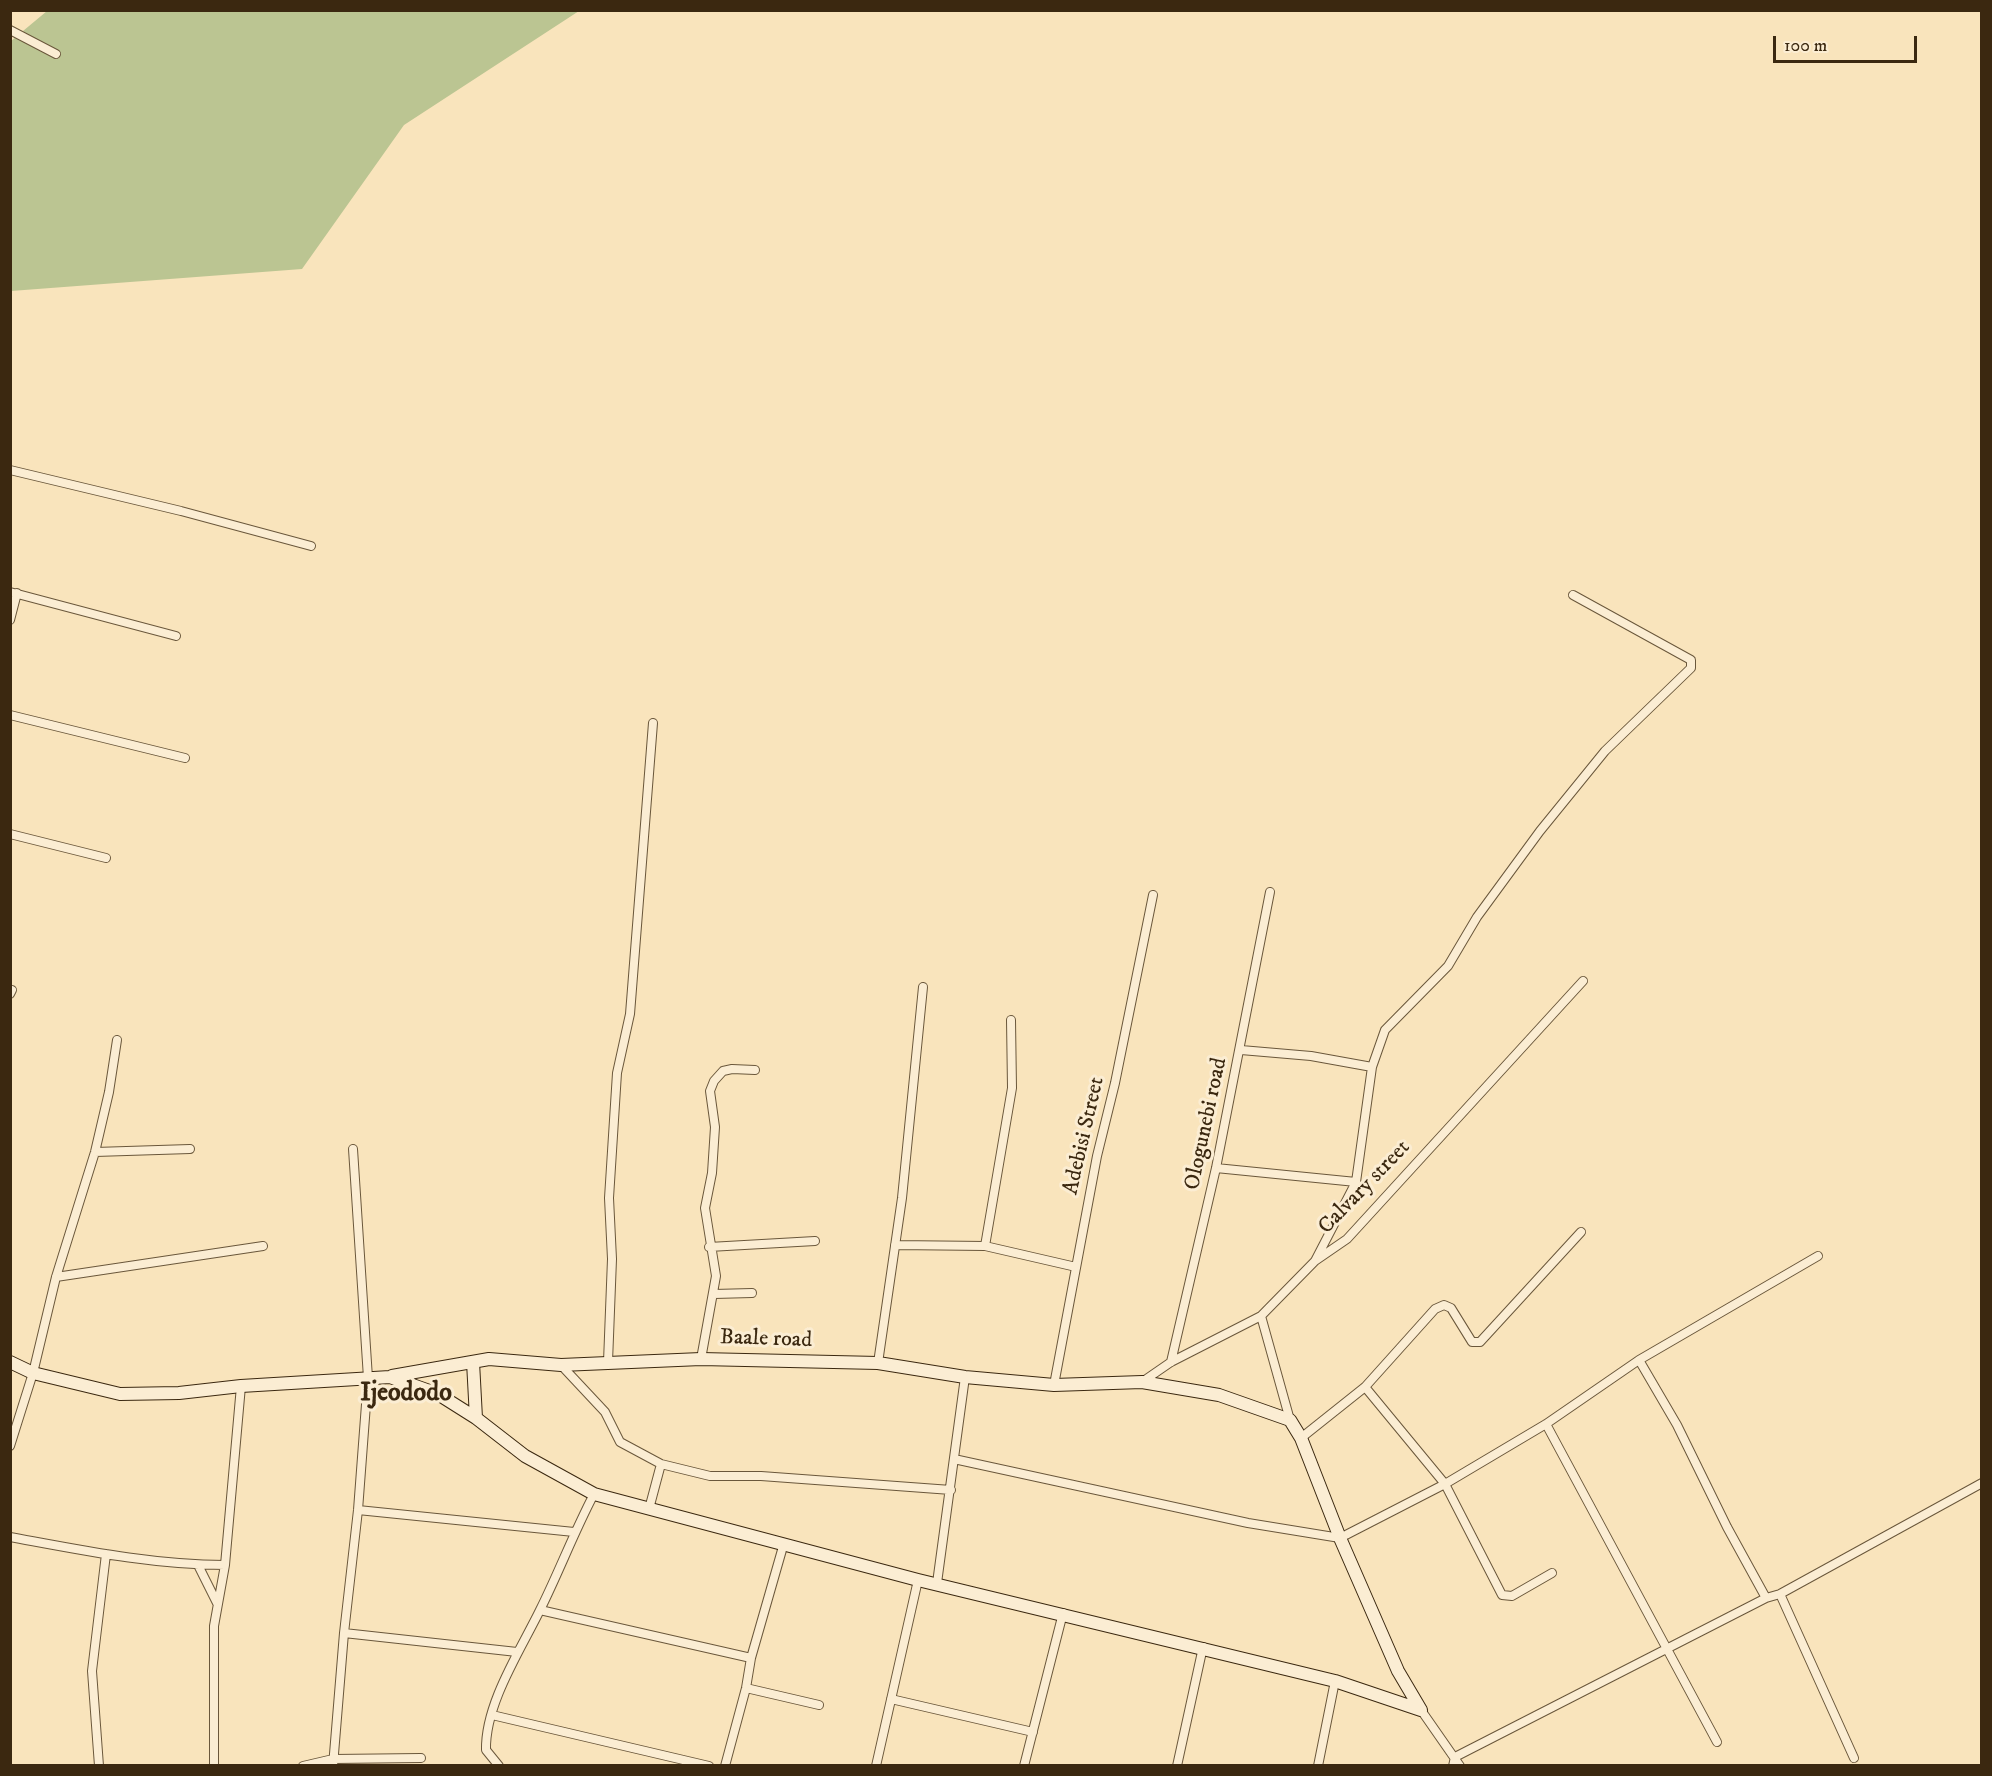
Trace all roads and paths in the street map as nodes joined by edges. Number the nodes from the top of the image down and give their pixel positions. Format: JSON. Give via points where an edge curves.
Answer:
{"nodes":[{"id":1,"x":10,"y":30,"type":"edge"},
{"id":2,"x":56,"y":54,"type":"dead end"},
{"id":3,"x":10,"y":471,"type":"edge"},
{"id":4,"x":311,"y":546,"type":"dead end"},
{"id":5,"x":14,"y":592,"type":"edge"},
{"id":6,"x":1573,"y":595,"type":"dead end"},
{"id":7,"x":10,"y":620,"type":"edge"},
{"id":8,"x":176,"y":636,"type":"dead end"},
{"id":9,"x":10,"y":714,"type":"edge"},
{"id":10,"x":653,"y":723,"type":"dead end"},
{"id":11,"x":185,"y":758,"type":"dead end"},
{"id":12,"x":10,"y":834,"type":"edge"},
{"id":13,"x":106,"y":858,"type":"dead end"},
{"id":14,"x":1270,"y":892,"type":"dead end"},
{"id":15,"x":1153,"y":895,"type":"dead end"},
{"id":16,"x":1583,"y":981,"type":"dead end"},
{"id":17,"x":923,"y":987,"type":"dead end"},
{"id":18,"x":1011,"y":1020,"type":"dead end"},
{"id":19,"x":117,"y":1040,"type":"dead end"},
{"id":20,"x":1241,"y":1050,"type":"junction"},
{"id":21,"x":1372,"y":1067,"type":"junction"},
{"id":22,"x":756,"y":1070,"type":"dead end"},
{"id":23,"x":190,"y":1149,"type":"dead end"},
{"id":24,"x":353,"y":1149,"type":"dead end"},
{"id":25,"x":95,"y":1152,"type":"junction"},
{"id":26,"x":1216,"y":1168,"type":"junction"},
{"id":27,"x":1356,"y":1182,"type":"junction"},
{"id":28,"x":1581,"y":1233,"type":"dead end"},
{"id":29,"x":815,"y":1241,"type":"dead end"},
{"id":30,"x":895,"y":1245,"type":"junction"},
{"id":31,"x":263,"y":1246,"type":"dead end"},
{"id":32,"x":985,"y":1246,"type":"junction"},
{"id":33,"x":709,"y":1247,"type":"junction"},
{"id":34,"x":1818,"y":1256,"type":"dead end"},
{"id":35,"x":1315,"y":1261,"type":"junction"},
{"id":36,"x":1076,"y":1267,"type":"junction"},
{"id":37,"x":56,"y":1277,"type":"junction"},
{"id":38,"x":752,"y":1293,"type":"dead end"},
{"id":39,"x":714,"y":1294,"type":"junction"},
{"id":40,"x":1261,"y":1316,"type":"junction"},
{"id":41,"x":701,"y":1359,"type":"junction"},
{"id":42,"x":1639,"y":1360,"type":"junction"},
{"id":43,"x":10,"y":1362,"type":"edge"},
{"id":44,"x":473,"y":1362,"type":"junction"},
{"id":45,"x":608,"y":1362,"type":"junction"},
{"id":46,"x":1171,"y":1362,"type":"junction"},
{"id":47,"x":878,"y":1363,"type":"junction"},
{"id":48,"x":561,"y":1365,"type":"junction"},
{"id":49,"x":33,"y":1374,"type":"junction"},
{"id":50,"x":390,"y":1377,"type":"junction"},
{"id":51,"x":965,"y":1377,"type":"junction"},
{"id":52,"x":368,"y":1378,"type":"junction"},
{"id":53,"x":1142,"y":1382,"type":"junction"},
{"id":54,"x":1054,"y":1385,"type":"junction"},
{"id":55,"x":241,"y":1386,"type":"junction"},
{"id":56,"x":1365,"y":1387,"type":"junction"},
{"id":57,"x":476,"y":1418,"type":"junction"},
{"id":58,"x":1290,"y":1420,"type":"junction"},
{"id":59,"x":1546,"y":1424,"type":"junction"},
{"id":60,"x":1301,"y":1438,"type":"junction"},
{"id":61,"x":10,"y":1446,"type":"edge"},
{"id":62,"x":954,"y":1459,"type":"junction"},
{"id":63,"x":661,"y":1464,"type":"junction"},
{"id":64,"x":1982,"y":1483,"type":"edge"},
{"id":65,"x":1445,"y":1484,"type":"junction"},
{"id":66,"x":951,"y":1490,"type":"junction"},
{"id":67,"x":594,"y":1494,"type":"junction"},
{"id":68,"x":649,"y":1509,"type":"junction"},
{"id":69,"x":358,"y":1510,"type":"junction"},
{"id":70,"x":574,"y":1532,"type":"junction"},
{"id":71,"x":10,"y":1537,"type":"edge"},
{"id":72,"x":1340,"y":1538,"type":"junction"},
{"id":73,"x":784,"y":1543,"type":"junction"},
{"id":74,"x":106,"y":1554,"type":"junction"},
{"id":75,"x":198,"y":1565,"type":"junction"},
{"id":76,"x":225,"y":1565,"type":"junction"},
{"id":77,"x":1552,"y":1574,"type":"dead end"},
{"id":78,"x":918,"y":1580,"type":"junction"},
{"id":79,"x":937,"y":1583,"type":"junction"},
{"id":80,"x":1780,"y":1594,"type":"junction"},
{"id":81,"x":1766,"y":1598,"type":"junction"},
{"id":82,"x":217,"y":1604,"type":"junction"},
{"id":83,"x":540,"y":1610,"type":"junction"},
{"id":84,"x":1063,"y":1613,"type":"junction"},
{"id":85,"x":344,"y":1633,"type":"junction"},
{"id":86,"x":1203,"y":1647,"type":"junction"},
{"id":87,"x":1669,"y":1647,"type":"junction"},
{"id":88,"x":517,"y":1652,"type":"junction"},
{"id":89,"x":751,"y":1658,"type":"junction"},
{"id":90,"x":1335,"y":1681,"type":"junction"},
{"id":91,"x":746,"y":1688,"type":"junction"},
{"id":92,"x":891,"y":1699,"type":"junction"},
{"id":93,"x":819,"y":1705,"type":"dead end"},
{"id":94,"x":1421,"y":1710,"type":"junction"},
{"id":95,"x":492,"y":1716,"type":"junction"},
{"id":96,"x":1033,"y":1732,"type":"junction"},
{"id":97,"x":1717,"y":1742,"type":"dead end"},
{"id":98,"x":421,"y":1758,"type":"dead end"},
{"id":99,"x":1854,"y":1758,"type":"dead end"},
{"id":100,"x":1454,"y":1761,"type":"edge"},
{"id":101,"x":333,"y":1762,"type":"edge"},
{"id":102,"x":1179,"y":1765,"type":"edge"},
{"id":103,"x":99,"y":1766,"type":"edge"},
{"id":104,"x":214,"y":1766,"type":"edge"},
{"id":105,"x":303,"y":1766,"type":"edge"},
{"id":106,"x":499,"y":1766,"type":"edge"},
{"id":107,"x":709,"y":1766,"type":"edge"},
{"id":108,"x":725,"y":1766,"type":"edge"},
{"id":109,"x":876,"y":1766,"type":"edge"},
{"id":110,"x":1024,"y":1766,"type":"edge"},
{"id":111,"x":1318,"y":1766,"type":"edge"},
{"id":112,"x":1460,"y":1766,"type":"edge"}],
"edges":[{"from":1,"to":2,"type":"street"},
{"from":3,"to":4,"type":"street"},
{"from":5,"to":7,"type":"street"},
{"from":5,"to":8,"type":"street"},
{"from":6,"to":21,"type":"street","via":[[1691,660],[1691,668],[1605,751],[1540,831],[1477,917],[1448,966],[1385,1030]]},
{"from":9,"to":11,"type":"street"},
{"from":10,"to":45,"type":"street","via":[[630,1014],[617,1073],[609,1198],[612,1259]]},
{"from":12,"to":13,"type":"street"},
{"from":14,"to":20,"type":"street","name":"Ologunebi road"},
{"from":15,"to":36,"type":"street","name":"Adebisi Street"},
{"from":16,"to":35,"type":"street","name":"Calvary street","via":[[1347,1239]]},
{"from":17,"to":30,"type":"street"},
{"from":18,"to":32,"type":"street","via":[[1012,1088]]},
{"from":19,"to":25,"type":"street"},
{"from":20,"to":21,"type":"street","via":[[1311,1056]]},
{"from":20,"to":26,"type":"street","name":"Ologunebi road"},
{"from":21,"to":27,"type":"street"},
{"from":22,"to":33,"type":"street","via":[[723,1071],[710,1090],[715,1127],[705,1208]]},
{"from":23,"to":25,"type":"street"},
{"from":24,"to":52,"type":"street"},
{"from":25,"to":37,"type":"street"},
{"from":26,"to":27,"type":"street"},
{"from":26,"to":46,"type":"street","name":"Ologunebi road"},
{"from":27,"to":35,"type":"street"},
{"from":28,"to":56,"type":"street","via":[[1480,1341],[1472,1342],[1452,1308],[1444,1305],[1435,1309]]},
{"from":29,"to":33,"type":"street"},
{"from":30,"to":32,"type":"street"},
{"from":30,"to":47,"type":"street"},
{"from":31,"to":37,"type":"street"},
{"from":32,"to":36,"type":"street"},
{"from":33,"to":39,"type":"street","via":[[716,1276]]},
{"from":34,"to":42,"type":"street"},
{"from":35,"to":40,"type":"street","name":"Calvary street"},
{"from":36,"to":54,"type":"street","name":"Adebisi Street"},
{"from":37,"to":49,"type":"street"},
{"from":38,"to":39,"type":"street"},
{"from":39,"to":41,"type":"street"},
{"from":40,"to":46,"type":"street","name":"Calvary street"},
{"from":40,"to":58,"type":"street"},
{"from":41,"to":45,"type":"street","name":"Baale road"},
{"from":41,"to":47,"type":"street","name":"Baale road"},
{"from":42,"to":59,"type":"street"},
{"from":42,"to":81,"type":"street"},
{"from":43,"to":49,"type":"street"},
{"from":44,"to":48,"type":"street","name":"Baale road","via":[[489,1359]]},
{"from":44,"to":50,"type":"street","name":"Baale road"},
{"from":44,"to":57,"type":"street"},
{"from":45,"to":48,"type":"street","name":"Baale road"},
{"from":46,"to":53,"type":"street","name":"Calvary street"},
{"from":47,"to":51,"type":"street","name":"Baale road"},
{"from":48,"to":63,"type":"street","via":[[599,1404],[620,1442]]},
{"from":49,"to":55,"type":"street","via":[[120,1394]]},
{"from":49,"to":61,"type":"street"},
{"from":50,"to":52,"type":"street"},
{"from":50,"to":57,"type":"street","via":[[438,1394]]},
{"from":51,"to":54,"type":"street","name":"Baale road"},
{"from":51,"to":62,"type":"street"},
{"from":52,"to":55,"type":"street"},
{"from":52,"to":69,"type":"street"},
{"from":53,"to":54,"type":"street","name":"Baale road"},
{"from":53,"to":58,"type":"street","name":"Baale road","via":[[1219,1395]]},
{"from":55,"to":76,"type":"street"},
{"from":56,"to":60,"type":"street"},
{"from":56,"to":65,"type":"street"},
{"from":57,"to":67,"type":"street","via":[[525,1456]]},
{"from":58,"to":60,"type":"street"},
{"from":59,"to":65,"type":"street"},
{"from":59,"to":87,"type":"street"},
{"from":60,"to":72,"type":"street"},
{"from":62,"to":66,"type":"street"},
{"from":62,"to":72,"type":"street","via":[[1248,1523]]},
{"from":63,"to":66,"type":"street","via":[[710,1476]]},
{"from":63,"to":68,"type":"street"},
{"from":64,"to":80,"type":"street"},
{"from":65,"to":72,"type":"street"},
{"from":65,"to":77,"type":"street","via":[[1502,1595],[1512,1596]]},
{"from":66,"to":79,"type":"street"},
{"from":67,"to":68,"type":"street"},
{"from":67,"to":70,"type":"street"},
{"from":68,"to":73,"type":"street"},
{"from":69,"to":70,"type":"street"},
{"from":69,"to":85,"type":"street"},
{"from":70,"to":83,"type":"street"},
{"from":71,"to":74,"type":"street"},
{"from":72,"to":94,"type":"street","via":[[1398,1671]]},
{"from":73,"to":78,"type":"street"},
{"from":73,"to":89,"type":"street"},
{"from":74,"to":75,"type":"street"},
{"from":74,"to":103,"type":"street","via":[[92,1671]]},
{"from":75,"to":76,"type":"street"},
{"from":75,"to":82,"type":"street"},
{"from":76,"to":82,"type":"street"},
{"from":78,"to":79,"type":"street"},
{"from":78,"to":92,"type":"street"},
{"from":79,"to":84,"type":"street"},
{"from":80,"to":81,"type":"street"},
{"from":80,"to":99,"type":"street"},
{"from":81,"to":87,"type":"street"},
{"from":82,"to":104,"type":"street"},
{"from":83,"to":88,"type":"street"},
{"from":83,"to":89,"type":"street"},
{"from":84,"to":86,"type":"street"},
{"from":84,"to":96,"type":"street"},
{"from":85,"to":88,"type":"street"},
{"from":85,"to":101,"type":"street"},
{"from":86,"to":90,"type":"street"},
{"from":86,"to":102,"type":"street"},
{"from":87,"to":97,"type":"street"},
{"from":87,"to":100,"type":"street"},
{"from":88,"to":95,"type":"street"},
{"from":89,"to":91,"type":"street"},
{"from":90,"to":94,"type":"street"},
{"from":90,"to":111,"type":"street"},
{"from":91,"to":93,"type":"street"},
{"from":91,"to":108,"type":"street"},
{"from":92,"to":96,"type":"street"},
{"from":92,"to":109,"type":"street"},
{"from":94,"to":100,"type":"street"},
{"from":95,"to":106,"type":"street","via":[[486,1750]]},
{"from":95,"to":107,"type":"street"},
{"from":96,"to":110,"type":"street"},
{"from":98,"to":101,"type":"street"},
{"from":100,"to":112,"type":"street"},
{"from":101,"to":105,"type":"street"}]}
